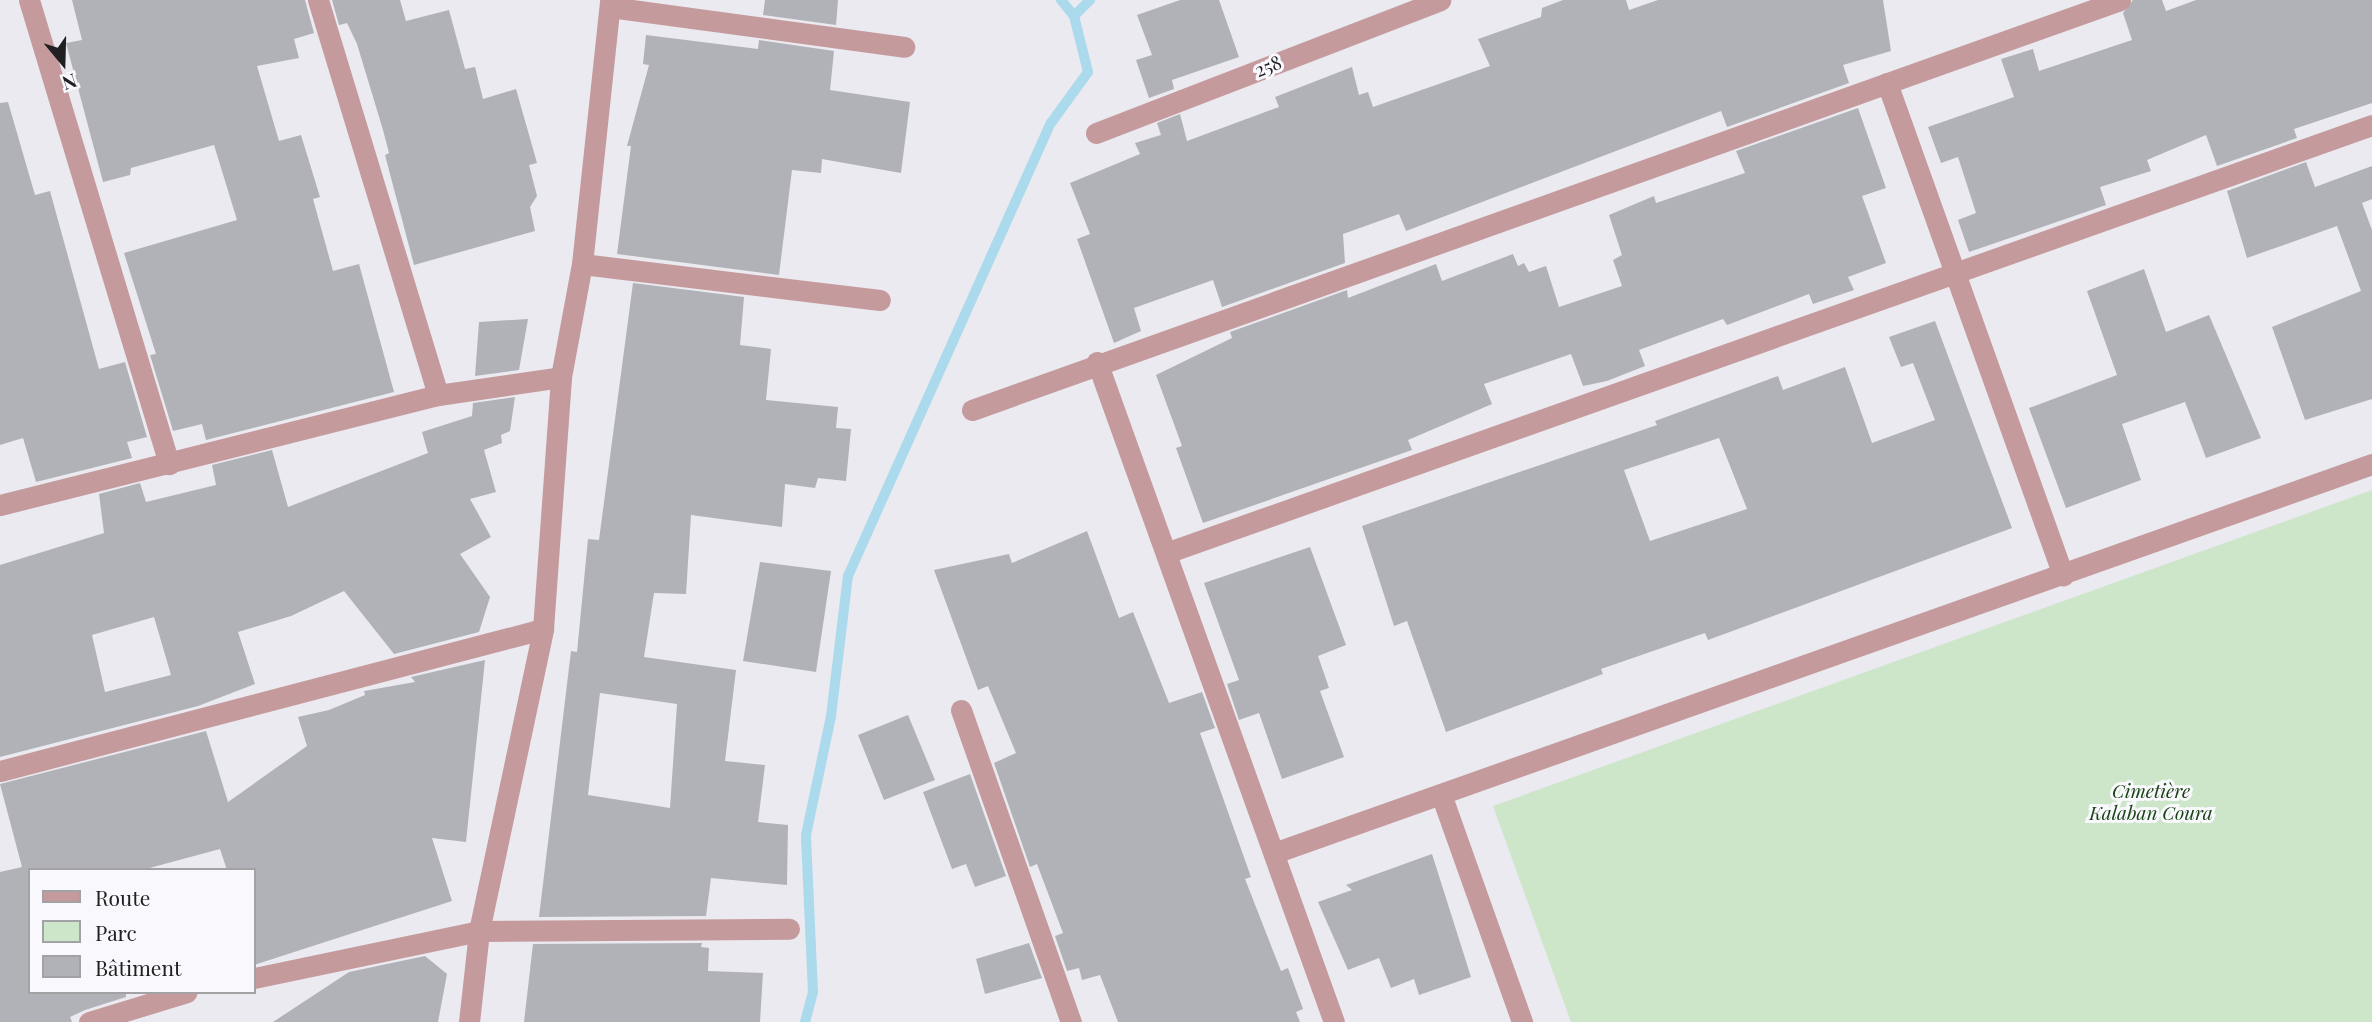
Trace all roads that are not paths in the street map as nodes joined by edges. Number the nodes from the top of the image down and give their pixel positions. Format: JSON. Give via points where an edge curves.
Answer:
{"nodes":[{"id":1,"x":29,"y":0,"type":"edge"},
{"id":2,"x":318,"y":0,"type":"edge"},
{"id":3,"x":1440,"y":0,"type":"edge"},
{"id":4,"x":2120,"y":0,"type":"edge"},
{"id":5,"x":610,"y":4,"type":"edge"},
{"id":6,"x":904,"y":47,"type":"dead end"},
{"id":7,"x":1887,"y":83,"type":"junction"},
{"id":8,"x":2372,"y":125,"type":"edge"},
{"id":9,"x":1096,"y":132,"type":"dead end"},
{"id":10,"x":582,"y":264,"type":"junction"},
{"id":11,"x":1955,"y":274,"type":"junction"},
{"id":12,"x":880,"y":300,"type":"dead end"},
{"id":13,"x":1097,"y":362,"type":"junction"},
{"id":14,"x":561,"y":377,"type":"junction"},
{"id":15,"x":438,"y":395,"type":"junction"},
{"id":16,"x":972,"y":410,"type":"dead end"},
{"id":17,"x":169,"y":464,"type":"junction"},
{"id":18,"x":2372,"y":464,"type":"edge"},
{"id":19,"x":0,"y":505,"type":"edge"},
{"id":20,"x":1166,"y":553,"type":"junction"},
{"id":21,"x":2063,"y":575,"type":"junction"},
{"id":22,"x":543,"y":629,"type":"junction"},
{"id":23,"x":961,"y":710,"type":"dead end"},
{"id":24,"x":0,"y":771,"type":"edge"},
{"id":25,"x":1441,"y":797,"type":"junction"},
{"id":26,"x":1274,"y":853,"type":"junction"},
{"id":27,"x":789,"y":929,"type":"dead end"},
{"id":28,"x":479,"y":931,"type":"junction"},
{"id":29,"x":256,"y":978,"type":"edge"},
{"id":30,"x":180,"y":994,"type":"edge"},
{"id":31,"x":89,"y":1022,"type":"edge"},
{"id":32,"x":469,"y":1022,"type":"edge"},
{"id":33,"x":1070,"y":1022,"type":"edge"},
{"id":34,"x":1334,"y":1022,"type":"edge"},
{"id":35,"x":1522,"y":1022,"type":"edge"}],
"edges":[{"from":1,"to":17,"type":"street"},
{"from":2,"to":15,"type":"street"},
{"from":3,"to":9,"type":"street","name":"258"},
{"from":4,"to":7,"type":"street"},
{"from":5,"to":6,"type":"street"},
{"from":5,"to":10,"type":"street"},
{"from":7,"to":11,"type":"street"},
{"from":7,"to":13,"type":"street"},
{"from":8,"to":11,"type":"street"},
{"from":10,"to":12,"type":"street"},
{"from":10,"to":14,"type":"street"},
{"from":11,"to":20,"type":"street"},
{"from":11,"to":21,"type":"street"},
{"from":13,"to":16,"type":"street"},
{"from":13,"to":20,"type":"street"},
{"from":14,"to":15,"type":"street"},
{"from":14,"to":22,"type":"street"},
{"from":15,"to":17,"type":"street"},
{"from":17,"to":19,"type":"street"},
{"from":18,"to":21,"type":"street"},
{"from":20,"to":26,"type":"street"},
{"from":21,"to":25,"type":"street"},
{"from":22,"to":24,"type":"street"},
{"from":22,"to":28,"type":"street"},
{"from":23,"to":33,"type":"street"},
{"from":25,"to":26,"type":"street"},
{"from":25,"to":35,"type":"street"},
{"from":26,"to":34,"type":"street"},
{"from":27,"to":28,"type":"street"},
{"from":28,"to":29,"type":"street"},
{"from":28,"to":32,"type":"street"},
{"from":30,"to":31,"type":"street"}]}
